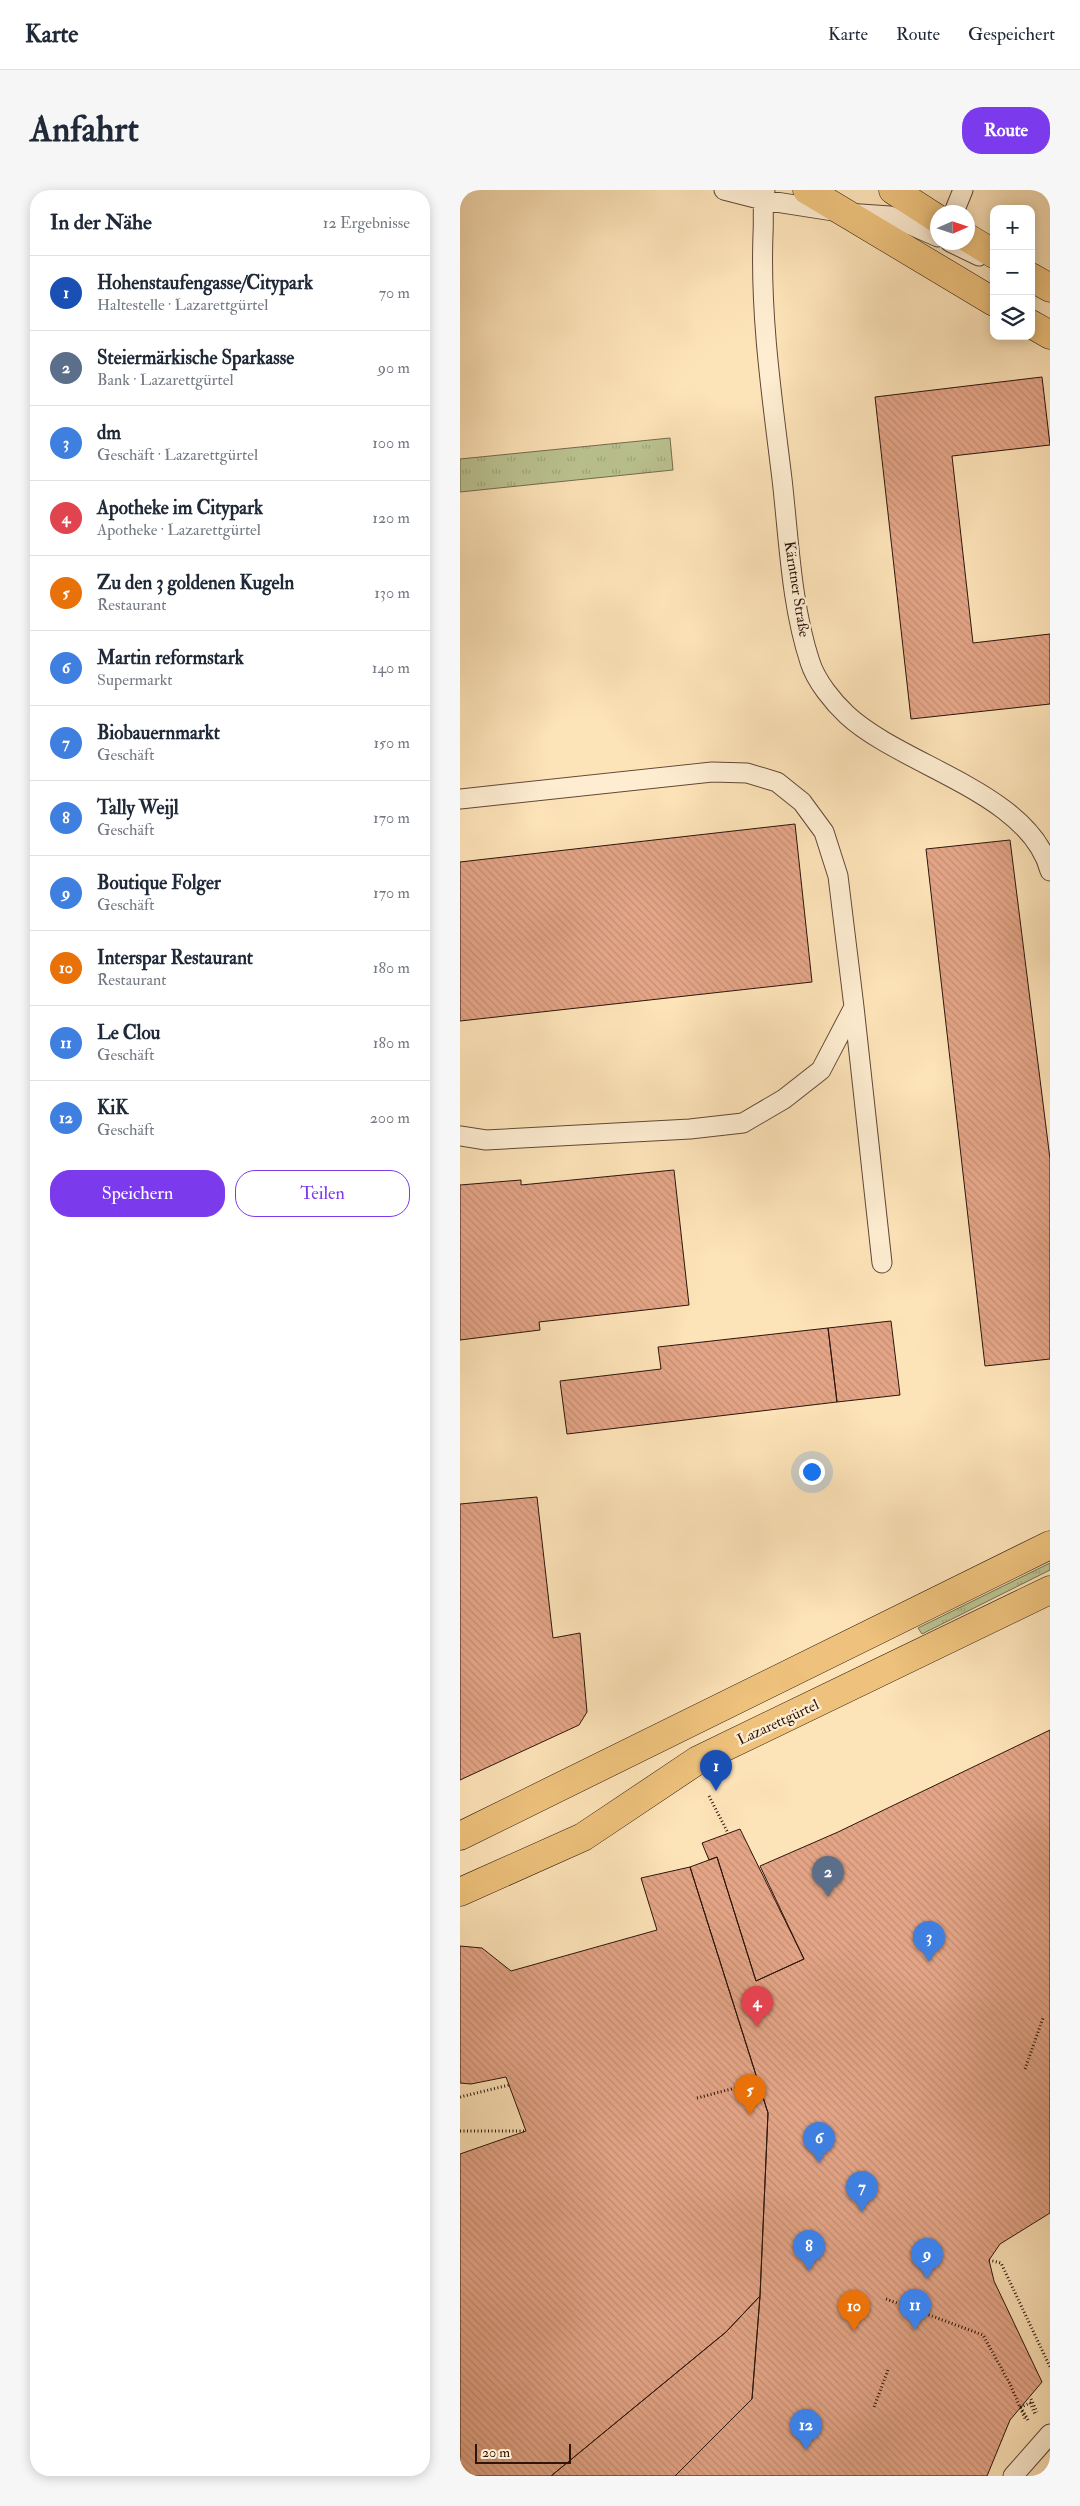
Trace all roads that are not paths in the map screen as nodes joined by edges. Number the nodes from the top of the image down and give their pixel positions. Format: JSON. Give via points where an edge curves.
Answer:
{"nodes":[{"id":1,"x":724,"y":190,"type":"edge"},
{"id":2,"x":807,"y":190,"type":"edge"},
{"id":3,"x":963,"y":190,"type":"edge"},
{"id":4,"x":901,"y":192,"type":"edge"},
{"id":5,"x":764,"y":195,"type":"edge"},
{"id":6,"x":957,"y":205,"type":"edge"},
{"id":7,"x":846,"y":213,"type":"junction"},
{"id":8,"x":930,"y":213,"type":"edge"},
{"id":9,"x":930,"y":234,"type":"edge"},
{"id":10,"x":975,"y":242,"type":"edge"},
{"id":11,"x":968,"y":250,"type":"edge"},
{"id":12,"x":990,"y":252,"type":"edge"},
{"id":13,"x":990,"y":260,"type":"edge"},
{"id":14,"x":990,"y":300,"type":"edge"},
{"id":15,"x":1035,"y":326,"type":"edge"},
{"id":16,"x":1050,"y":335,"type":"edge"},
{"id":17,"x":460,"y":799,"type":"edge"},
{"id":18,"x":1050,"y":871,"type":"edge"},
{"id":19,"x":854,"y":1007,"type":"junction"},
{"id":20,"x":460,"y":1136,"type":"edge"},
{"id":21,"x":882,"y":1263,"type":"dead end"},
{"id":22,"x":1050,"y":1545,"type":"edge"},
{"id":23,"x":1050,"y":1590,"type":"edge"},
{"id":24,"x":460,"y":1836,"type":"edge"},
{"id":25,"x":460,"y":1892,"type":"edge"},
{"id":26,"x":1050,"y":2434,"type":"edge"},
{"id":27,"x":1013,"y":2476,"type":"edge"}],
"edges":[{"from":1,"to":5,"type":"lane"},
{"from":2,"to":7,"type":"main road"},
{"from":3,"to":6,"type":"lane"},
{"from":4,"to":8,"type":"main road"},
{"from":5,"to":7,"type":"lane"},
{"from":5,"to":18,"type":"lane","name":"Kärntner Straße","via":[[764,329],[796,596],[811,665],[834,701],[848,716],[886,743],[990,800],[1018,821],[1040,845]]},
{"from":7,"to":9,"type":"lane","via":[[890,216]]},
{"from":7,"to":14,"type":"main road"},
{"from":10,"to":12,"type":"main road"},
{"from":11,"to":13,"type":"lane"},
{"from":15,"to":16,"type":"main road"},
{"from":17,"to":19,"type":"lane","via":[[712,772],[747,773],[777,782],[802,802],[824,832],[838,876]]},
{"from":19,"to":20,"type":"lane","via":[[821,1070],[784,1099],[743,1123],[486,1140]]},
{"from":19,"to":21,"type":"lane"},
{"from":22,"to":24,"type":"main road"},
{"from":23,"to":25,"type":"main road","name":"Lazarettgürtel","via":[[698,1760],[583,1836]]},
{"from":26,"to":27,"type":"lane"}]}
